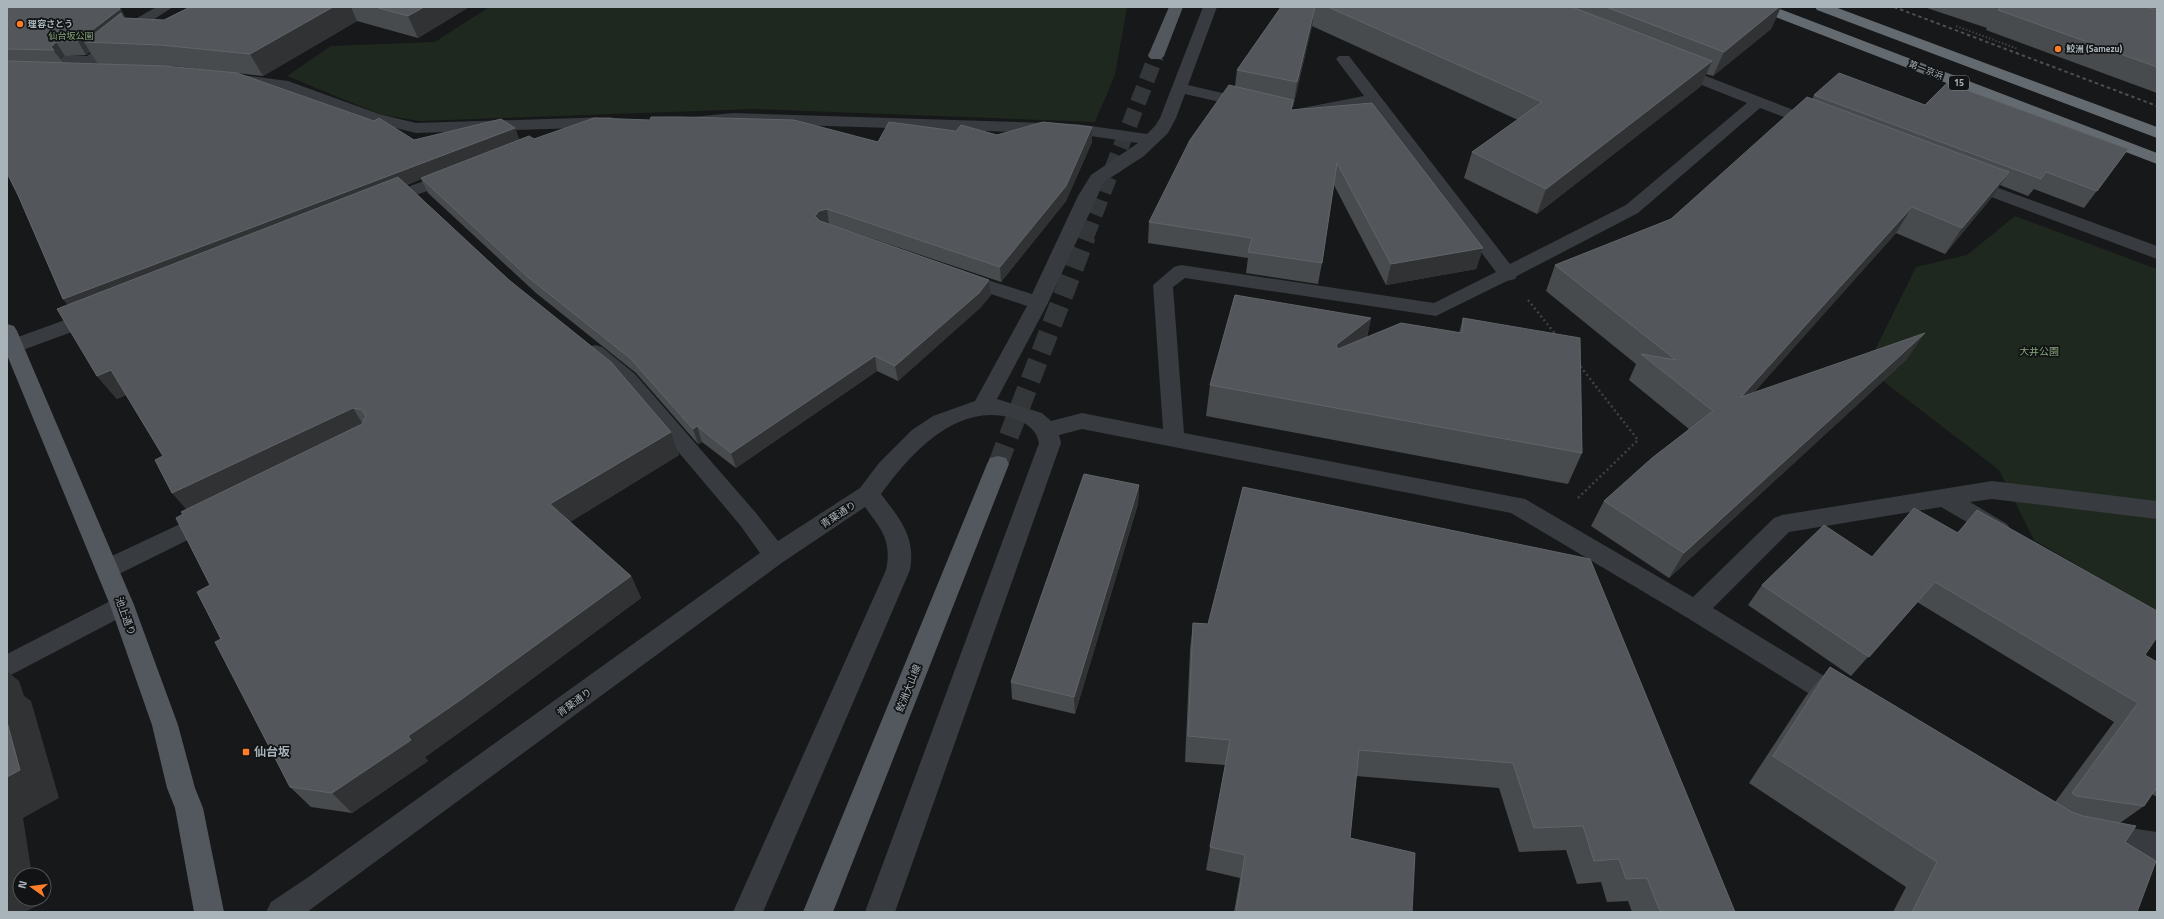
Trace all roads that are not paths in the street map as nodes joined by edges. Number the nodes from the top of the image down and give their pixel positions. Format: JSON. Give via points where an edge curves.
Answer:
{"nodes":[{"id":1,"x":166,"y":7,"type":"edge"},
{"id":2,"x":1176,"y":7,"type":"edge"},
{"id":3,"x":1210,"y":7,"type":"edge"},
{"id":4,"x":1762,"y":7,"type":"edge"},
{"id":5,"x":1822,"y":7,"type":"edge"},
{"id":6,"x":1156,"y":56,"type":"tunnel mouth"},
{"id":7,"x":7,"y":58,"type":"edge"},
{"id":8,"x":1344,"y":59,"type":"dead end"},
{"id":9,"x":1664,"y":64,"type":"edge"},
{"id":10,"x":7,"y":68,"type":"edge"},
{"id":11,"x":102,"y":71,"type":"edge"},
{"id":12,"x":220,"y":78,"type":"edge"},
{"id":13,"x":1180,"y":88,"type":"junction"},
{"id":14,"x":1374,"y":99,"type":"junction"},
{"id":15,"x":1758,"y":101,"type":"junction"},
{"id":16,"x":1262,"y":107,"type":"edge"},
{"id":17,"x":1291,"y":114,"type":"edge"},
{"id":18,"x":680,"y":120,"type":"edge"},
{"id":19,"x":626,"y":122,"type":"edge"},
{"id":20,"x":588,"y":123,"type":"junction"},
{"id":21,"x":1832,"y":130,"type":"edge"},
{"id":22,"x":2157,"y":134,"type":"edge"},
{"id":23,"x":544,"y":140,"type":"edge"},
{"id":24,"x":1150,"y":140,"type":"junction"},
{"id":25,"x":2157,"y":159,"type":"edge"},
{"id":26,"x":471,"y":168,"type":"edge"},
{"id":27,"x":1950,"y":175,"type":"edge"},
{"id":28,"x":430,"y":207,"type":"edge"},
{"id":29,"x":2157,"y":253,"type":"edge"},
{"id":30,"x":946,"y":272,"type":"edge"},
{"id":31,"x":1508,"y":274,"type":"junction"},
{"id":32,"x":1038,"y":303,"type":"junction"},
{"id":33,"x":114,"y":308,"type":"edge"},
{"id":34,"x":10,"y":339,"type":"edge"},
{"id":35,"x":581,"y":341,"type":"edge"},
{"id":36,"x":983,"y":407,"type":"junction"},
{"id":37,"x":1047,"y":430,"type":"junction"},
{"id":38,"x":1174,"y":439,"type":"junction"},
{"id":39,"x":998,"y":464,"type":"tunnel mouth"},
{"id":40,"x":868,"y":494,"type":"junction"},
{"id":41,"x":1946,"y":499,"type":"junction"},
{"id":42,"x":228,"y":510,"type":"edge"},
{"id":43,"x":2157,"y":510,"type":"edge"},
{"id":44,"x":2014,"y":539,"type":"edge"},
{"id":45,"x":776,"y":555,"type":"junction"},
{"id":46,"x":107,"y":569,"type":"junction"},
{"id":47,"x":122,"y":605,"type":"junction"},
{"id":48,"x":1695,"y":610,"type":"junction"},
{"id":49,"x":7,"y":666,"type":"edge"},
{"id":50,"x":1858,"y":710,"type":"edge"},
{"id":51,"x":2071,"y":832,"type":"edge"},
{"id":52,"x":2157,"y":846,"type":"edge"},
{"id":53,"x":209,"y":912,"type":"edge"},
{"id":54,"x":281,"y":912,"type":"edge"},
{"id":55,"x":748,"y":912,"type":"edge"},
{"id":56,"x":818,"y":912,"type":"edge"},
{"id":57,"x":880,"y":912,"type":"edge"}],
"edges":[{"from":1,"to":7,"type":"street","via":[[137,24],[91,61]]},
{"from":2,"to":6,"type":"main road"},
{"from":3,"to":13,"type":"street"},
{"from":4,"to":25,"type":"highway","name":"第一京浜","number":"15"},
{"from":5,"to":22,"type":"highway","number":"15"},
{"from":8,"to":14,"type":"street"},
{"from":9,"to":15,"type":"street"},
{"from":10,"to":11,"type":"street"},
{"from":12,"to":20,"type":"street","via":[[282,84],[374,118],[416,128]]},
{"from":13,"to":16,"type":"street"},
{"from":13,"to":24,"type":"street","via":[[1162,129]]},
{"from":14,"to":17,"type":"street"},
{"from":14,"to":31,"type":"street"},
{"from":15,"to":21,"type":"street"},
{"from":15,"to":31,"type":"street","via":[[1632,209]]},
{"from":18,"to":24,"type":"street","via":[[733,118],[1077,129]]},
{"from":19,"to":20,"type":"street"},
{"from":20,"to":23,"type":"street"},
{"from":24,"to":32,"type":"street","via":[[1138,152],[1097,179]]},
{"from":26,"to":28,"type":"street","via":[[406,194]]},
{"from":27,"to":29,"type":"street"},
{"from":30,"to":32,"type":"street"},
{"from":31,"to":38,"type":"street","via":[[1436,310],[1181,271],[1163,284]]},
{"from":32,"to":36,"type":"street"},
{"from":33,"to":34,"type":"street"},
{"from":34,"to":46,"type":"main road","name":"池上通り"},
{"from":35,"to":45,"type":"street","via":[[628,379]]},
{"from":36,"to":37,"type":"street","name":"青葉通り","via":[[1002,407],[1018,412],[1034,418]]},
{"from":36,"to":40,"type":"street","name":"青葉通り","via":[[941,421],[920,436],[887,469]]},
{"from":37,"to":38,"type":"street","via":[[1082,421]]},
{"from":37,"to":57,"type":"street","via":[[1050,443],[1043,465]]},
{"from":38,"to":48,"type":"street","via":[[1517,505]]},
{"from":39,"to":56,"type":"main road","name":"鮫洲大山線"},
{"from":40,"to":45,"type":"street","name":"青葉通り"},
{"from":40,"to":55,"type":"street","via":[[899,538],[902,556],[898,570]]},
{"from":41,"to":43,"type":"street","via":[[1992,490]]},
{"from":41,"to":44,"type":"street"},
{"from":41,"to":48,"type":"street","via":[[1782,524]]},
{"from":42,"to":46,"type":"street"},
{"from":45,"to":54,"type":"street","name":"青葉通り","via":[[324,884]]},
{"from":46,"to":47,"type":"main road","name":"池上通り"},
{"from":47,"to":49,"type":"street"},
{"from":47,"to":53,"type":"main road","name":"池上通り","via":[[165,725],[181,788],[189,808]]},
{"from":48,"to":50,"type":"street"},
{"from":51,"to":52,"type":"street"}]}
